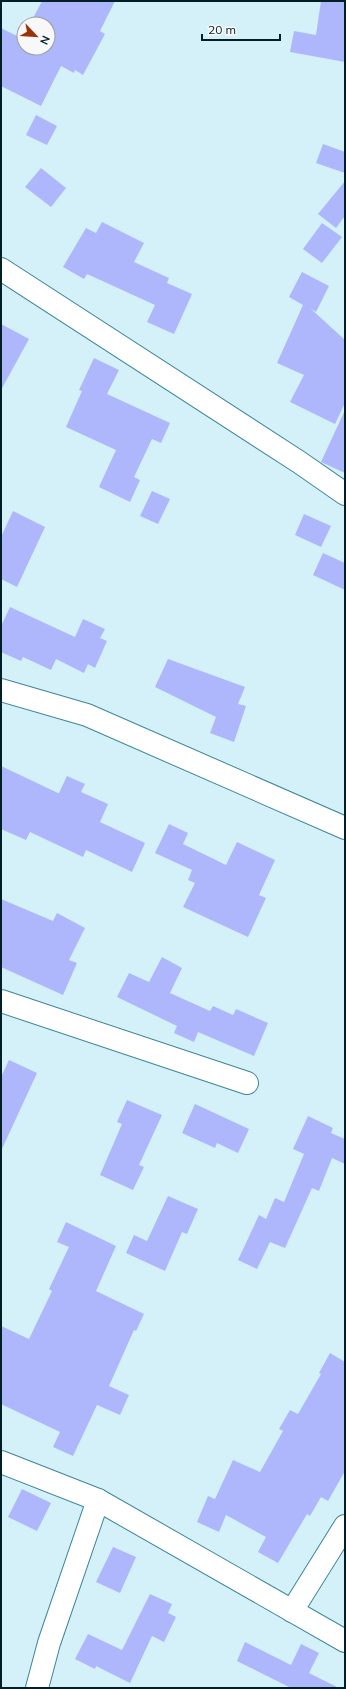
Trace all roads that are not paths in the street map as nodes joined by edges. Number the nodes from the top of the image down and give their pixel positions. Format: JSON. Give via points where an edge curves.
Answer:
{"nodes":[{"id":1,"x":1,"y":269,"type":"edge"},
{"id":2,"x":345,"y":494,"type":"edge"},
{"id":3,"x":1,"y":690,"type":"edge"},
{"id":4,"x":345,"y":828,"type":"edge"},
{"id":5,"x":1,"y":1001,"type":"edge"},
{"id":6,"x":247,"y":1083,"type":"dead end"},
{"id":7,"x":1,"y":1462,"type":"edge"},
{"id":8,"x":98,"y":1500,"type":"junction"},
{"id":9,"x":345,"y":1526,"type":"edge"},
{"id":10,"x":292,"y":1611,"type":"junction"},
{"id":11,"x":345,"y":1641,"type":"edge"},
{"id":12,"x":37,"y":1688,"type":"edge"}],
"edges":[{"from":1,"to":2,"type":"street"},
{"from":3,"to":4,"type":"street","via":[[87,715]]},
{"from":5,"to":6,"type":"street"},
{"from":7,"to":8,"type":"street"},
{"from":8,"to":10,"type":"street"},
{"from":8,"to":12,"type":"street","via":[[49,1642]]},
{"from":9,"to":10,"type":"street"},
{"from":10,"to":11,"type":"street"}]}
